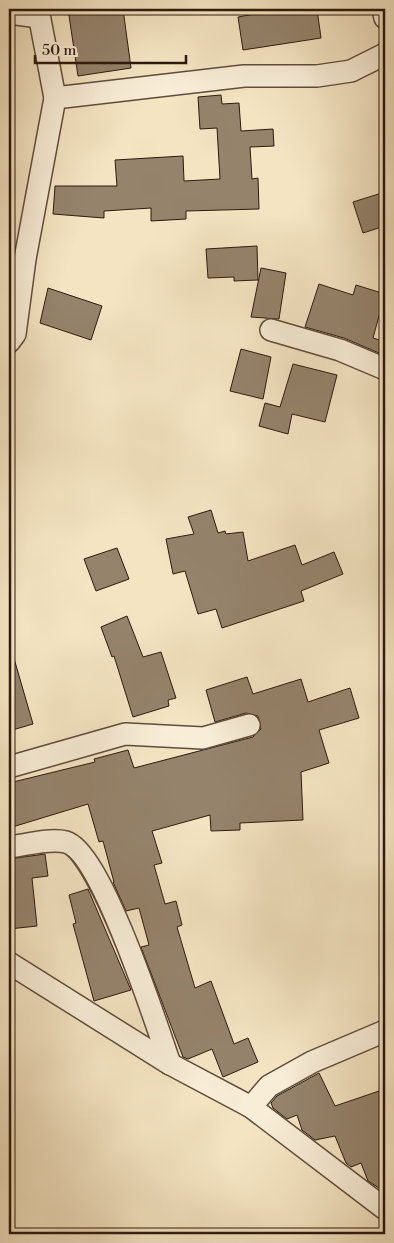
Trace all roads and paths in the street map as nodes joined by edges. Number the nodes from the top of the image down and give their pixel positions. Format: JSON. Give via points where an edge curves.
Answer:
{"nodes":[{"id":1,"x":383,"y":9,"type":"edge"},
{"id":2,"x":9,"y":13,"type":"edge"},
{"id":3,"x":38,"y":13,"type":"edge"},
{"id":4,"x":385,"y":18,"type":"edge"},
{"id":5,"x":385,"y":54,"type":"edge"},
{"id":6,"x":55,"y":98,"type":"junction"},
{"id":7,"x":271,"y":330,"type":"dead end"},
{"id":8,"x":9,"y":342,"type":"edge"},
{"id":9,"x":385,"y":369,"type":"edge"},
{"id":10,"x":249,"y":724,"type":"dead end"},
{"id":11,"x":9,"y":767,"type":"edge"},
{"id":12,"x":9,"y":847,"type":"edge"},
{"id":13,"x":9,"y":963,"type":"edge"},
{"id":14,"x":385,"y":1031,"type":"edge"},
{"id":15,"x":170,"y":1064,"type":"junction"},
{"id":16,"x":251,"y":1107,"type":"junction"},
{"id":17,"x":385,"y":1210,"type":"edge"}],
"edges":[{"from":1,"to":4,"type":"street"},
{"from":2,"to":3,"type":"street"},
{"from":3,"to":6,"type":"street"},
{"from":5,"to":6,"type":"street","via":[[351,71],[317,76],[244,76]]},
{"from":6,"to":8,"type":"street","via":[[25,259],[15,334]]},
{"from":7,"to":9,"type":"street","via":[[340,350]]},
{"from":10,"to":11,"type":"street","via":[[203,738],[125,734]]},
{"from":12,"to":15,"type":"street","via":[[67,842],[83,855],[121,928]]},
{"from":13,"to":15,"type":"street"},
{"from":14,"to":16,"type":"street","via":[[312,1062],[269,1086]]},
{"from":15,"to":16,"type":"street"},
{"from":16,"to":17,"type":"street"}]}
